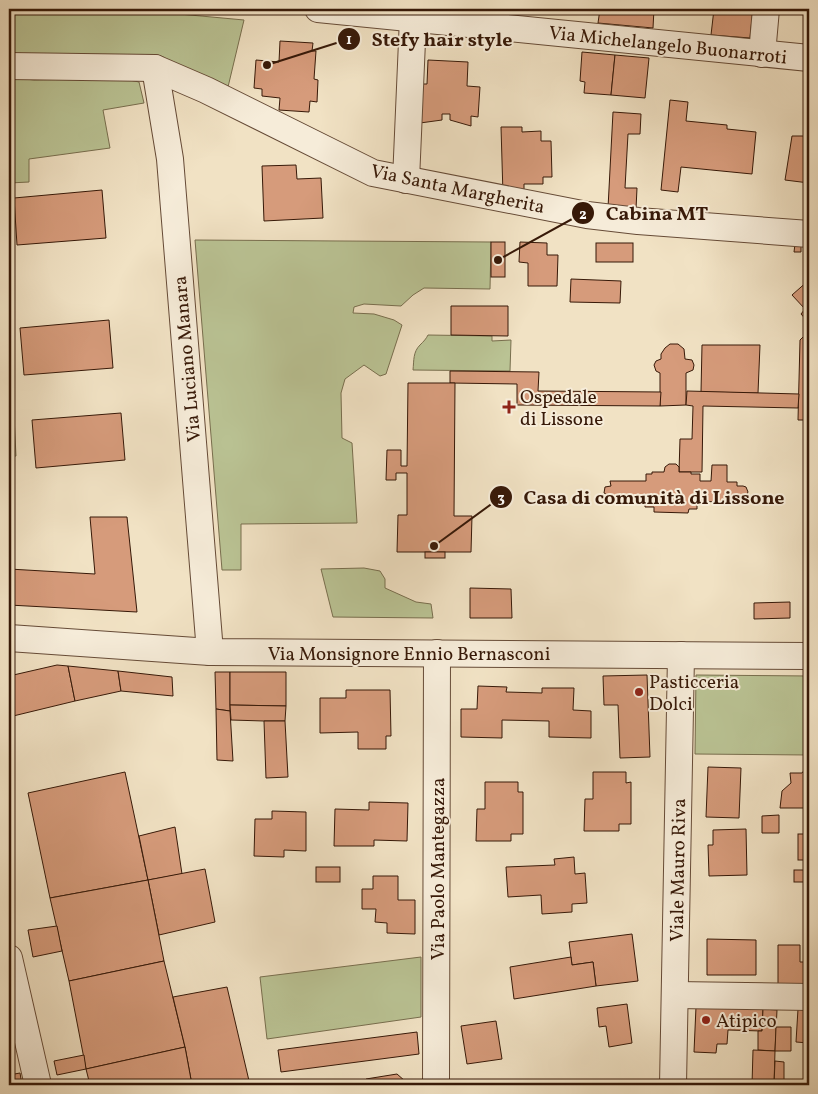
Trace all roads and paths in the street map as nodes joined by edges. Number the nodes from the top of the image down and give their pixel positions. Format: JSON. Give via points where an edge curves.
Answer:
{"nodes":[{"id":1,"x":318,"y":9,"type":"edge"},
{"id":2,"x":766,"y":9,"type":"edge"},
{"id":3,"x":413,"y":18,"type":"junction"},
{"id":4,"x":762,"y":54,"type":"junction"},
{"id":5,"x":809,"y":58,"type":"edge"},
{"id":6,"x":9,"y":66,"type":"edge"},
{"id":7,"x":155,"y":68,"type":"junction"},
{"id":8,"x":406,"y":180,"type":"junction"},
{"id":9,"x":809,"y":234,"type":"edge"},
{"id":10,"x":9,"y":638,"type":"edge"},
{"id":11,"x":210,"y":652,"type":"junction"},
{"id":12,"x":437,"y":654,"type":"junction"},
{"id":13,"x":681,"y":655,"type":"junction"},
{"id":14,"x":809,"y":656,"type":"edge"},
{"id":15,"x":9,"y":958,"type":"edge"},
{"id":16,"x":675,"y":995,"type":"junction"},
{"id":17,"x":809,"y":997,"type":"edge"},
{"id":18,"x":38,"y":1085,"type":"edge"},
{"id":19,"x":436,"y":1085,"type":"edge"},
{"id":20,"x":673,"y":1085,"type":"edge"}],
"edges":[{"from":1,"to":3,"type":"street","name":"Via Michelangelo Buonarroti"},
{"from":2,"to":4,"type":"street"},
{"from":3,"to":4,"type":"street","name":"Via Michelangelo Buonarroti"},
{"from":3,"to":8,"type":"street"},
{"from":4,"to":5,"type":"street","name":"Via Michelangelo Buonarroti"},
{"from":6,"to":7,"type":"street","name":"Via Santa Margherita"},
{"from":7,"to":8,"type":"street","name":"Via Santa Margherita","via":[[373,173]]},
{"from":7,"to":11,"type":"street","name":"Via Luciano Manara","via":[[170,159]]},
{"from":8,"to":9,"type":"street","name":"Via Santa Margherita","via":[[587,215]]},
{"from":10,"to":11,"type":"street","name":"Via Monsignore Ennio Bernasconi"},
{"from":11,"to":12,"type":"street","name":"Via Monsignore Ennio Bernasconi"},
{"from":12,"to":13,"type":"street","name":"Via Monsignore Ennio Bernasconi"},
{"from":12,"to":19,"type":"street","name":"Via Paolo Mantegazza"},
{"from":13,"to":14,"type":"street","name":"Via Monsignore Ennio Bernasconi"},
{"from":13,"to":16,"type":"street","name":"Viale Mauro Riva"},
{"from":15,"to":18,"type":"street"},
{"from":16,"to":17,"type":"street"},
{"from":16,"to":20,"type":"street","name":"Viale Mauro Riva"}]}
